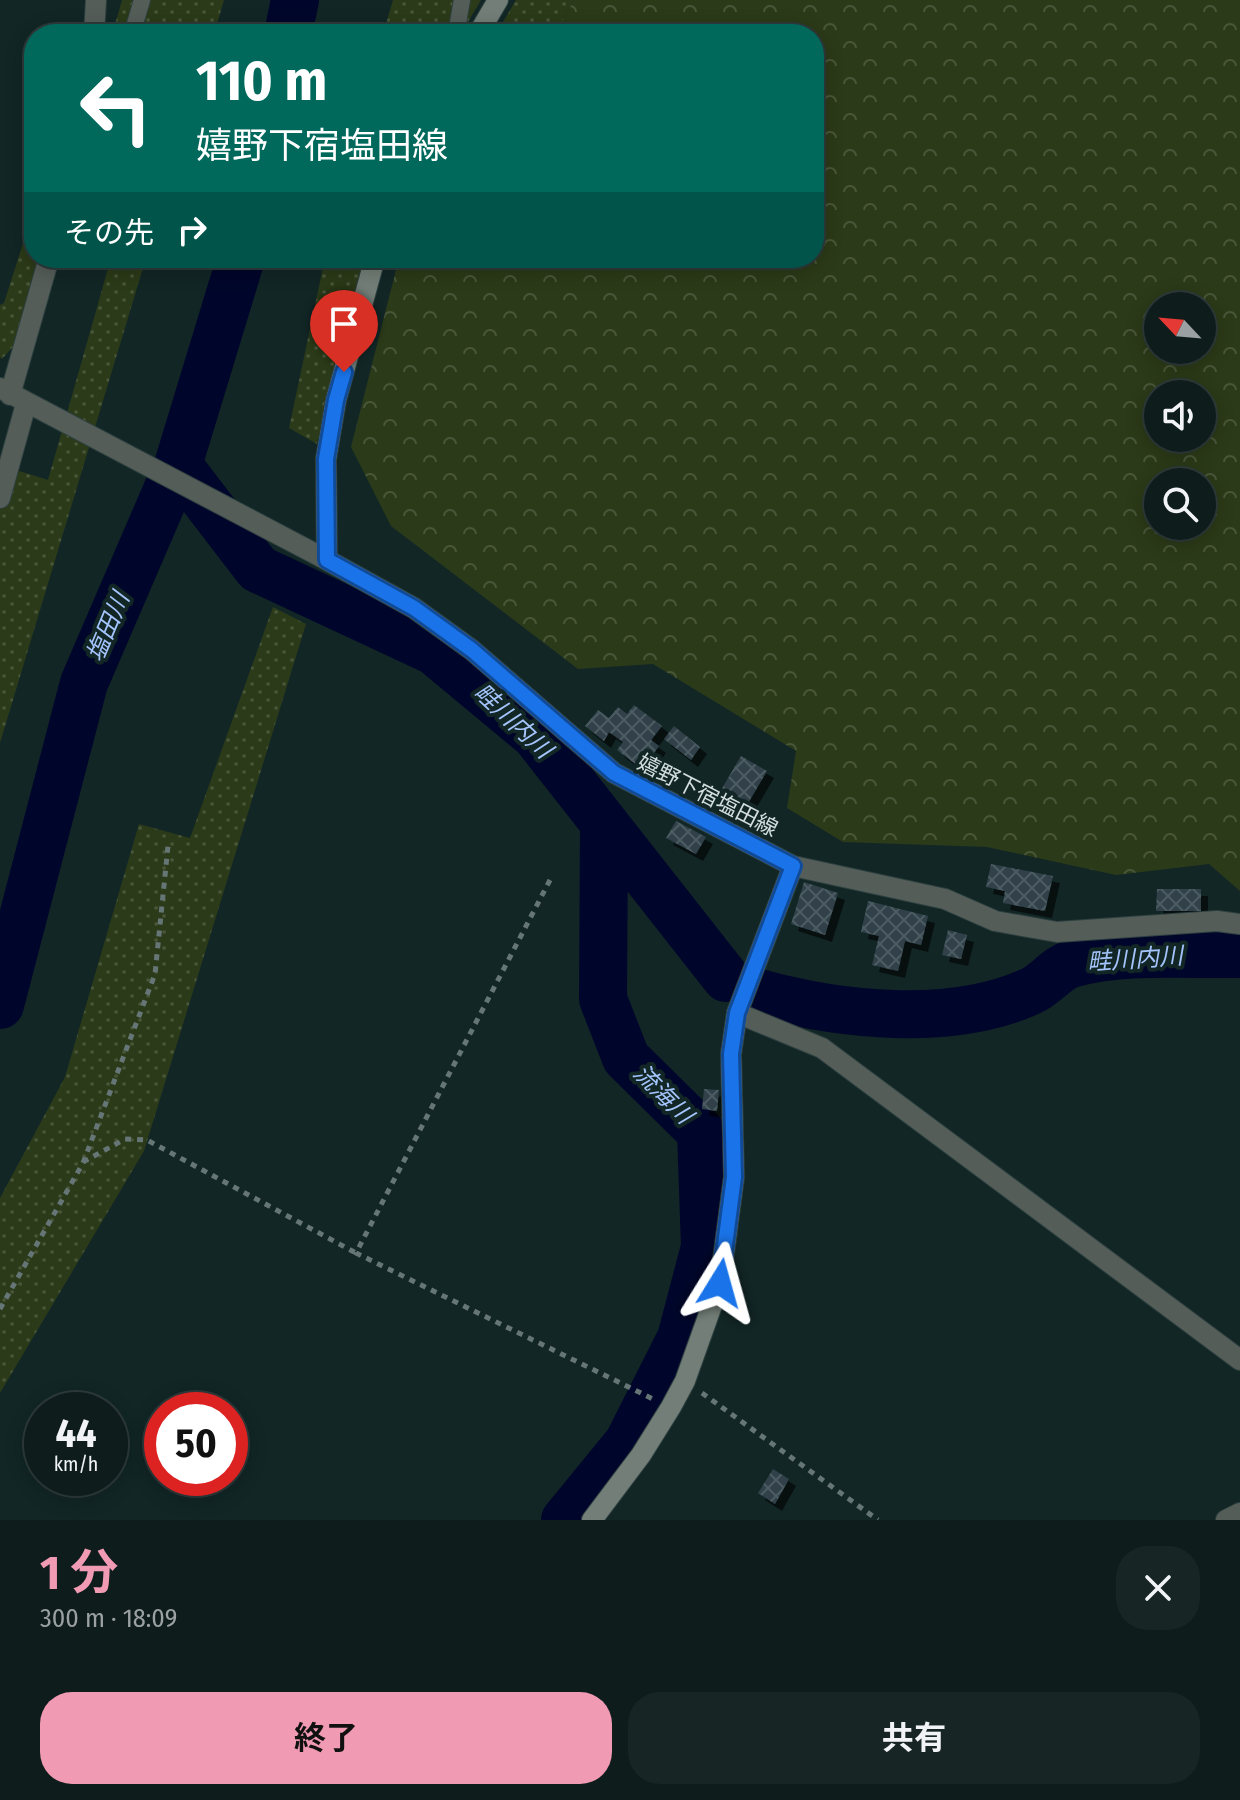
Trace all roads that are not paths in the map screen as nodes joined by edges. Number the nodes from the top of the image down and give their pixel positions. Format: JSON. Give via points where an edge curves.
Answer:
{"nodes":[{"id":1,"x":96,"y":0,"type":"edge"},
{"id":2,"x":142,"y":0,"type":"edge"},
{"id":3,"x":462,"y":0,"type":"edge"},
{"id":4,"x":498,"y":0,"type":"edge"},
{"id":5,"x":95,"y":24,"type":"edge"},
{"id":6,"x":135,"y":24,"type":"edge"},
{"id":7,"x":458,"y":24,"type":"edge"},
{"id":8,"x":484,"y":24,"type":"edge"},
{"id":9,"x":47,"y":268,"type":"edge"},
{"id":10,"x":372,"y":268,"type":"edge"},
{"id":11,"x":19,"y":399,"type":"edge"},
{"id":12,"x":0,"y":498,"type":"edge"},
{"id":13,"x":327,"y":560,"type":"junction"},
{"id":14,"x":793,"y":866,"type":"junction"},
{"id":15,"x":1240,"y":924,"type":"edge"},
{"id":16,"x":737,"y":1013,"type":"junction"},
{"id":17,"x":1240,"y":1360,"type":"edge"},
{"id":18,"x":1240,"y":1513,"type":"edge"},
{"id":19,"x":592,"y":1520,"type":"edge"},
{"id":20,"x":1226,"y":1520,"type":"edge"}],
"edges":[{"from":1,"to":5,"type":"street"},
{"from":2,"to":6,"type":"lane"},
{"from":3,"to":7,"type":"lane"},
{"from":4,"to":8,"type":"main road"},
{"from":9,"to":11,"type":"street"},
{"from":10,"to":13,"type":"main road","via":[[336,400],[326,459]]},
{"from":11,"to":12,"type":"street"},
{"from":11,"to":13,"type":"street"},
{"from":13,"to":14,"type":"main road","name":"嬉野下宿塩田線","via":[[414,608],[472,650],[614,773]]},
{"from":14,"to":15,"type":"street","via":[[945,899],[995,921],[1057,932],[1217,921]]},
{"from":14,"to":16,"type":"main road"},
{"from":16,"to":17,"type":"street","via":[[822,1048]]},
{"from":16,"to":19,"type":"main road","via":[[731,1054],[734,1177],[720,1283],[685,1381],[641,1455]]},
{"from":18,"to":20,"type":"street"}]}
